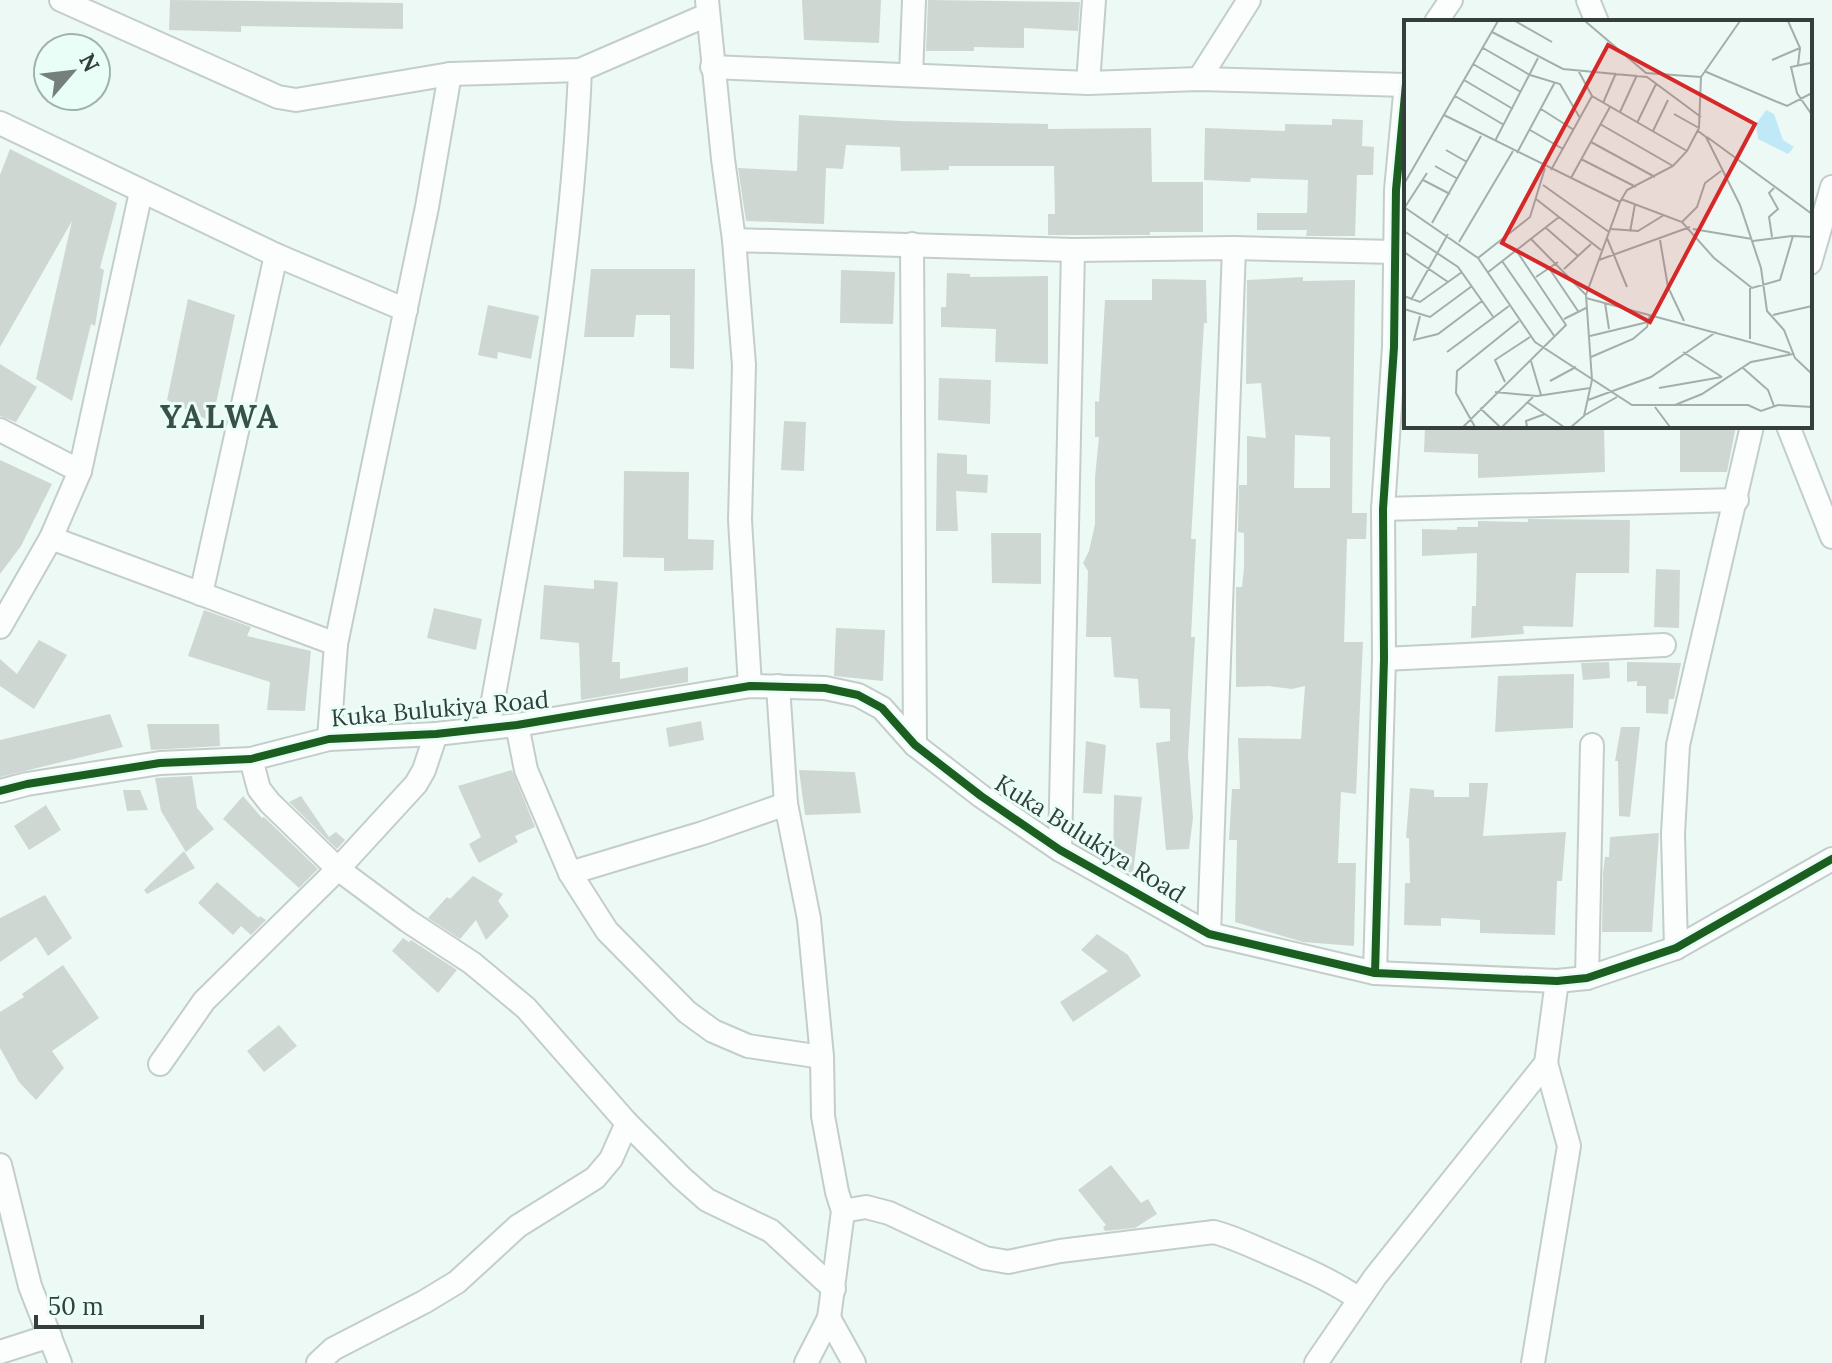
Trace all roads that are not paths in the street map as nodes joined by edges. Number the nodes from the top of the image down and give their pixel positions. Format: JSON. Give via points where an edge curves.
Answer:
{"nodes":[{"id":1,"x":61,"y":0,"type":"edge"},
{"id":2,"x":914,"y":0,"type":"edge"},
{"id":3,"x":1094,"y":0,"type":"edge"},
{"id":4,"x":1249,"y":0,"type":"edge"},
{"id":5,"x":1451,"y":0,"type":"edge"},
{"id":6,"x":1588,"y":0,"type":"edge"},
{"id":7,"x":707,"y":8,"type":"edge"},
{"id":8,"x":1437,"y":20,"type":"edge"},
{"id":9,"x":1596,"y":20,"type":"edge"},
{"id":10,"x":712,"y":67,"type":"junction"},
{"id":11,"x":580,"y":70,"type":"junction"},
{"id":12,"x":450,"y":74,"type":"junction"},
{"id":13,"x":911,"y":75,"type":"junction"},
{"id":14,"x":1199,"y":79,"type":"junction"},
{"id":15,"x":1088,"y":83,"type":"junction"},
{"id":16,"x":1404,"y":85,"type":"edge"},
{"id":17,"x":1,"y":126,"type":"edge"},
{"id":18,"x":1404,"y":127,"type":"edge"},
{"id":19,"x":1832,"y":187,"type":"edge"},
{"id":20,"x":1401,"y":190,"type":"edge"},
{"id":21,"x":141,"y":192,"type":"junction"},
{"id":22,"x":734,"y":240,"type":"junction"},
{"id":23,"x":912,"y":244,"type":"junction"},
{"id":24,"x":1234,"y":248,"type":"junction"},
{"id":25,"x":1073,"y":250,"type":"junction"},
{"id":26,"x":1394,"y":252,"type":"junction"},
{"id":27,"x":276,"y":255,"type":"junction"},
{"id":28,"x":1812,"y":256,"type":"edge"},
{"id":29,"x":406,"y":310,"type":"junction"},
{"id":30,"x":1400,"y":347,"type":"edge"},
{"id":31,"x":1752,"y":428,"type":"edge"},
{"id":32,"x":1789,"y":428,"type":"edge"},
{"id":33,"x":0,"y":430,"type":"edge"},
{"id":34,"x":80,"y":471,"type":"junction"},
{"id":35,"x":1737,"y":500,"type":"junction"},
{"id":36,"x":1383,"y":509,"type":"junction"},
{"id":37,"x":1832,"y":537,"type":"edge"},
{"id":38,"x":51,"y":538,"type":"junction"},
{"id":39,"x":201,"y":594,"type":"junction"},
{"id":40,"x":0,"y":627,"type":"edge"},
{"id":41,"x":336,"y":644,"type":"junction"},
{"id":42,"x":1664,"y":645,"type":"dead end"},
{"id":43,"x":1384,"y":659,"type":"junction"},
{"id":44,"x":750,"y":686,"type":"junction"},
{"id":45,"x":778,"y":686,"type":"junction"},
{"id":46,"x":517,"y":725,"type":"junction"},
{"id":47,"x":488,"y":728,"type":"junction"},
{"id":48,"x":436,"y":734,"type":"junction"},
{"id":49,"x":329,"y":739,"type":"junction"},
{"id":50,"x":915,"y":745,"type":"junction"},
{"id":51,"x":1592,"y":745,"type":"dead end"},
{"id":52,"x":251,"y":759,"type":"junction"},
{"id":53,"x":0,"y":791,"type":"edge"},
{"id":54,"x":786,"y":804,"type":"junction"},
{"id":55,"x":1060,"y":850,"type":"junction"},
{"id":56,"x":1832,"y":859,"type":"edge"},
{"id":57,"x":338,"y":869,"type":"junction"},
{"id":58,"x":570,"y":873,"type":"junction"},
{"id":59,"x":1209,"y":934,"type":"junction"},
{"id":60,"x":1676,"y":948,"type":"junction"},
{"id":61,"x":1375,"y":973,"type":"junction"},
{"id":62,"x":1587,"y":978,"type":"junction"},
{"id":63,"x":1557,"y":981,"type":"junction"},
{"id":64,"x":822,"y":1057,"type":"junction"},
{"id":65,"x":1546,"y":1063,"type":"junction"},
{"id":66,"x":160,"y":1064,"type":"dead end"},
{"id":67,"x":627,"y":1123,"type":"junction"},
{"id":68,"x":0,"y":1165,"type":"edge"},
{"id":69,"x":843,"y":1211,"type":"junction"},
{"id":70,"x":834,"y":1289,"type":"junction"},
{"id":71,"x":1359,"y":1299,"type":"junction"},
{"id":72,"x":829,"y":1318,"type":"junction"},
{"id":73,"x":50,"y":1336,"type":"junction"},
{"id":74,"x":0,"y":1352,"type":"edge"},
{"id":75,"x":60,"y":1363,"type":"edge"},
{"id":76,"x":318,"y":1363,"type":"edge"},
{"id":77,"x":806,"y":1363,"type":"edge"},
{"id":78,"x":854,"y":1363,"type":"edge"},
{"id":79,"x":1316,"y":1363,"type":"edge"},
{"id":80,"x":1533,"y":1363,"type":"edge"}],
"edges":[{"from":1,"to":12,"type":"street","via":[[278,97],[296,100]]},
{"from":2,"to":13,"type":"street"},
{"from":3,"to":15,"type":"street"},
{"from":4,"to":14,"type":"street"},
{"from":5,"to":8,"type":"street"},
{"from":6,"to":9,"type":"street"},
{"from":7,"to":10,"type":"street"},
{"from":7,"to":11,"type":"street"},
{"from":10,"to":13,"type":"street"},
{"from":10,"to":22,"type":"street"},
{"from":11,"to":12,"type":"street"},
{"from":11,"to":47,"type":"street","via":[[571,219],[546,405]]},
{"from":12,"to":29,"type":"street"},
{"from":13,"to":15,"type":"street"},
{"from":14,"to":15,"type":"street"},
{"from":14,"to":16,"type":"street"},
{"from":17,"to":21,"type":"street"},
{"from":18,"to":20,"type":"street"},
{"from":19,"to":28,"type":"street"},
{"from":20,"to":26,"type":"street"},
{"from":21,"to":27,"type":"street"},
{"from":21,"to":34,"type":"street"},
{"from":22,"to":23,"type":"street"},
{"from":22,"to":44,"type":"street","via":[[744,365],[740,520]]},
{"from":23,"to":25,"type":"street"},
{"from":23,"to":50,"type":"street"},
{"from":24,"to":25,"type":"street"},
{"from":24,"to":26,"type":"street"},
{"from":24,"to":59,"type":"street"},
{"from":25,"to":55,"type":"street"},
{"from":26,"to":30,"type":"street"},
{"from":27,"to":29,"type":"street"},
{"from":27,"to":39,"type":"street"},
{"from":29,"to":41,"type":"street"},
{"from":30,"to":36,"type":"street"},
{"from":31,"to":35,"type":"street"},
{"from":32,"to":37,"type":"street"},
{"from":33,"to":34,"type":"street"},
{"from":34,"to":38,"type":"street"},
{"from":35,"to":36,"type":"street"},
{"from":35,"to":60,"type":"street","via":[[1678,745],[1673,834]]},
{"from":36,"to":43,"type":"street"},
{"from":38,"to":39,"type":"street"},
{"from":38,"to":40,"type":"street"},
{"from":39,"to":41,"type":"street"},
{"from":41,"to":49,"type":"street"},
{"from":42,"to":43,"type":"street"},
{"from":43,"to":61,"type":"street"},
{"from":44,"to":45,"type":"street","name":"Kuka Bulukiya Road"},
{"from":44,"to":46,"type":"street","name":"Kuka Bulukiya Road"},
{"from":45,"to":50,"type":"street","name":"Kuka Bulukiya Road","via":[[858,695],[882,708]]},
{"from":45,"to":54,"type":"street"},
{"from":46,"to":47,"type":"street","name":"Kuka Bulukiya Road"},
{"from":46,"to":58,"type":"street","via":[[526,770]]},
{"from":47,"to":48,"type":"street","name":"Kuka Bulukiya Road"},
{"from":48,"to":49,"type":"street","name":"Kuka Bulukiya Road"},
{"from":48,"to":57,"type":"street","via":[[416,784]]},
{"from":49,"to":52,"type":"street","name":"Kuka Bulukiya Road"},
{"from":50,"to":55,"type":"street","name":"Kuka Bulukiya Road"},
{"from":51,"to":62,"type":"street"},
{"from":52,"to":53,"type":"street","name":"Kuka Bulukiya Road","via":[[160,763]]},
{"from":52,"to":57,"type":"street","via":[[259,789],[270,803]]},
{"from":54,"to":58,"type":"street"},
{"from":54,"to":64,"type":"street","via":[[809,919]]},
{"from":55,"to":59,"type":"street","name":"Kuka Bulukiya Road"},
{"from":56,"to":60,"type":"street","name":"Kuka Bulukiya Road"},
{"from":57,"to":66,"type":"street","via":[[204,1001]]},
{"from":57,"to":67,"type":"street","via":[[472,963],[526,1008]]},
{"from":58,"to":64,"type":"street","via":[[607,931],[704,1025],[748,1046]]},
{"from":59,"to":61,"type":"street","name":"Kuka Bulukiya Road"},
{"from":60,"to":62,"type":"street","name":"Kuka Bulukiya Road"},
{"from":61,"to":63,"type":"street","name":"Kuka Bulukiya Road"},
{"from":62,"to":63,"type":"street","name":"Kuka Bulukiya Road"},
{"from":63,"to":65,"type":"street"},
{"from":64,"to":69,"type":"street","via":[[823,1116]]},
{"from":65,"to":71,"type":"street"},
{"from":65,"to":80,"type":"street","via":[[1569,1146]]},
{"from":67,"to":70,"type":"street","via":[[707,1200],[771,1231]]},
{"from":67,"to":76,"type":"street","via":[[611,1159],[595,1178],[518,1226],[457,1282],[333,1349]]},
{"from":68,"to":73,"type":"street","via":[[30,1286]]},
{"from":69,"to":70,"type":"street"},
{"from":69,"to":71,"type":"street","via":[[866,1207],[889,1213],[985,1258],[1008,1262],[1214,1232],[1303,1267]]},
{"from":70,"to":72,"type":"street"},
{"from":71,"to":79,"type":"street"},
{"from":72,"to":77,"type":"street"},
{"from":72,"to":78,"type":"street"},
{"from":73,"to":74,"type":"street"},
{"from":73,"to":75,"type":"street"}]}
